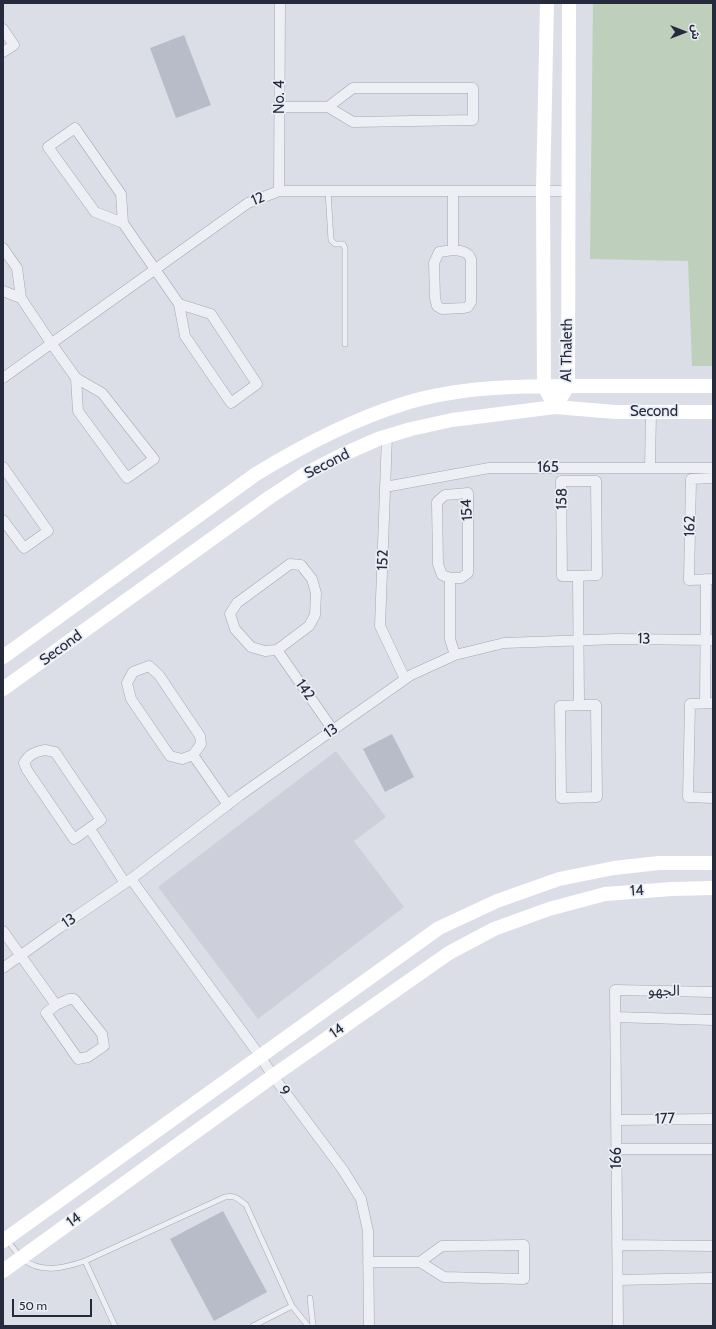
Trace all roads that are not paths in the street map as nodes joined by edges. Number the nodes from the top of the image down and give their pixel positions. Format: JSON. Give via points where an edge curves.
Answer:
{"nodes":[{"id":1,"x":280,"y":3,"type":"edge"},
{"id":2,"x":547,"y":3,"type":"edge"},
{"id":3,"x":569,"y":3,"type":"edge"},
{"id":4,"x":3,"y":29,"type":"edge"},
{"id":5,"x":3,"y":52,"type":"edge"},
{"id":6,"x":280,"y":107,"type":"junction"},
{"id":7,"x":328,"y":107,"type":"junction"},
{"id":8,"x":279,"y":191,"type":"junction"},
{"id":9,"x":328,"y":191,"type":"junction"},
{"id":10,"x":453,"y":192,"type":"junction"},
{"id":11,"x":543,"y":192,"type":"junction"},
{"id":12,"x":568,"y":192,"type":"junction"},
{"id":13,"x":123,"y":223,"type":"junction"},
{"id":14,"x":3,"y":248,"type":"edge"},
{"id":15,"x":453,"y":250,"type":"junction"},
{"id":16,"x":155,"y":269,"type":"junction"},
{"id":17,"x":3,"y":291,"type":"edge"},
{"id":18,"x":21,"y":298,"type":"junction"},
{"id":19,"x":179,"y":304,"type":"junction"},
{"id":20,"x":51,"y":343,"type":"junction"},
{"id":21,"x":345,"y":344,"type":"dead end"},
{"id":22,"x":3,"y":378,"type":"edge"},
{"id":23,"x":76,"y":378,"type":"junction"},
{"id":24,"x":544,"y":386,"type":"junction"},
{"id":25,"x":568,"y":386,"type":"junction"},
{"id":26,"x":713,"y":386,"type":"edge"},
{"id":27,"x":555,"y":407,"type":"junction"},
{"id":28,"x":651,"y":412,"type":"junction"},
{"id":29,"x":713,"y":412,"type":"edge"},
{"id":30,"x":387,"y":436,"type":"junction"},
{"id":31,"x":3,"y":467,"type":"edge"},
{"id":32,"x":650,"y":468,"type":"junction"},
{"id":33,"x":713,"y":468,"type":"edge"},
{"id":34,"x":713,"y":478,"type":"edge"},
{"id":35,"x":385,"y":487,"type":"junction"},
{"id":36,"x":3,"y":520,"type":"edge"},
{"id":37,"x":578,"y":576,"type":"junction"},
{"id":38,"x":450,"y":578,"type":"junction"},
{"id":39,"x":709,"y":579,"type":"edge"},
{"id":40,"x":578,"y":640,"type":"junction"},
{"id":41,"x":709,"y":640,"type":"edge"},
{"id":42,"x":277,"y":650,"type":"junction"},
{"id":43,"x":454,"y":655,"type":"junction"},
{"id":44,"x":3,"y":657,"type":"edge"},
{"id":45,"x":405,"y":678,"type":"junction"},
{"id":46,"x":3,"y":689,"type":"edge"},
{"id":47,"x":709,"y":703,"type":"edge"},
{"id":48,"x":579,"y":705,"type":"junction"},
{"id":49,"x":333,"y":730,"type":"junction"},
{"id":50,"x":193,"y":755,"type":"junction"},
{"id":51,"x":713,"y":798,"type":"edge"},
{"id":52,"x":228,"y":805,"type":"junction"},
{"id":53,"x":90,"y":829,"type":"junction"},
{"id":54,"x":713,"y":862,"type":"edge"},
{"id":55,"x":128,"y":881,"type":"junction"},
{"id":56,"x":713,"y":888,"type":"edge"},
{"id":57,"x":3,"y":931,"type":"edge"},
{"id":58,"x":20,"y":956,"type":"junction"},
{"id":59,"x":3,"y":968,"type":"edge"},
{"id":60,"x":615,"y":990,"type":"joint"},
{"id":61,"x":713,"y":992,"type":"edge"},
{"id":62,"x":56,"y":1005,"type":"junction"},
{"id":63,"x":615,"y":1017,"type":"junction"},
{"id":64,"x":713,"y":1020,"type":"edge"},
{"id":65,"x":260,"y":1056,"type":"junction"},
{"id":66,"x":273,"y":1076,"type":"junction"},
{"id":67,"x":713,"y":1119,"type":"edge"},
{"id":68,"x":616,"y":1120,"type":"junction"},
{"id":69,"x":617,"y":1150,"type":"junction"},
{"id":70,"x":713,"y":1150,"type":"edge"},
{"id":71,"x":5,"y":1240,"type":"edge"},
{"id":72,"x":617,"y":1245,"type":"junction"},
{"id":73,"x":713,"y":1246,"type":"edge"},
{"id":74,"x":22,"y":1258,"type":"junction"},
{"id":75,"x":85,"y":1261,"type":"junction"},
{"id":76,"x":368,"y":1262,"type":"junction"},
{"id":77,"x":420,"y":1262,"type":"junction"},
{"id":78,"x":3,"y":1271,"type":"edge"},
{"id":79,"x":713,"y":1278,"type":"edge"},
{"id":80,"x":618,"y":1280,"type":"junction"},
{"id":81,"x":310,"y":1298,"type":"dead end"},
{"id":82,"x":292,"y":1306,"type":"junction"},
{"id":83,"x":115,"y":1326,"type":"edge"},
{"id":84,"x":253,"y":1326,"type":"edge"},
{"id":85,"x":308,"y":1326,"type":"edge"},
{"id":86,"x":313,"y":1326,"type":"edge"},
{"id":87,"x":369,"y":1326,"type":"edge"},
{"id":88,"x":618,"y":1326,"type":"edge"}],
"edges":[{"from":1,"to":6,"type":"street","name":"No. 4"},
{"from":2,"to":11,"type":"street","name":"Al Thaleth"},
{"from":3,"to":12,"type":"street","name":"Al Thaleth"},
{"from":4,"to":5,"type":"street","via":[[14,45]]},
{"from":6,"to":7,"type":"street"},
{"from":6,"to":8,"type":"street","name":"No. 4"},
{"from":7,"to":7,"type":"street","via":[[353,88],[473,88],[473,120],[353,122]]},
{"from":8,"to":9,"type":"street","name":"12"},
{"from":8,"to":16,"type":"street","name":"12","via":[[248,202]]},
{"from":9,"to":10,"type":"street","name":"12"},
{"from":9,"to":21,"type":"lane","via":[[331,240],[335,244],[343,244],[345,248]]},
{"from":10,"to":11,"type":"street","name":"12"},
{"from":10,"to":15,"type":"street"},
{"from":11,"to":12,"type":"street","name":"12"},
{"from":11,"to":24,"type":"street","name":"Al Thaleth"},
{"from":12,"to":25,"type":"street","name":"Al Thaleth"},
{"from":13,"to":13,"type":"street","via":[[95,212],[48,147],[75,128],[121,194]]},
{"from":13,"to":16,"type":"street"},
{"from":14,"to":18,"type":"street","via":[[17,268]]},
{"from":15,"to":15,"type":"street","via":[[465,252],[471,259],[471,302],[468,307],[442,310],[437,306],[435,298],[434,263],[439,252]]},
{"from":16,"to":19,"type":"street"},
{"from":16,"to":20,"type":"street","name":"12"},
{"from":17,"to":18,"type":"street"},
{"from":18,"to":20,"type":"street"},
{"from":19,"to":19,"type":"street","via":[[211,314],[257,384],[231,403],[186,336]]},
{"from":20,"to":22,"type":"street","name":"12"},
{"from":20,"to":23,"type":"street"},
{"from":23,"to":23,"type":"street","via":[[102,393],[154,459],[127,478],[78,411]]},
{"from":24,"to":25,"type":"street","name":"Second"},
{"from":24,"to":27,"type":"street","name":"Al Thaleth"},
{"from":24,"to":44,"type":"street","name":"Second","via":[[484,389],[404,403],[330,432],[256,474]]},
{"from":25,"to":26,"type":"street","name":"Second"},
{"from":25,"to":27,"type":"street","name":"Al Thaleth"},
{"from":27,"to":28,"type":"street","name":"Second"},
{"from":27,"to":30,"type":"street","name":"Second","via":[[452,420]]},
{"from":28,"to":29,"type":"street","name":"Second"},
{"from":28,"to":32,"type":"street"},
{"from":30,"to":35,"type":"street","name":"152"},
{"from":30,"to":46,"type":"street","name":"Second","via":[[342,455],[270,496]]},
{"from":31,"to":36,"type":"street","via":[[48,530],[24,548]]},
{"from":32,"to":33,"type":"street","name":"165"},
{"from":32,"to":35,"type":"street","name":"165","via":[[489,468]]},
{"from":34,"to":39,"type":"street","name":"162","via":[[691,478],[689,580]]},
{"from":35,"to":45,"type":"street","name":"152","via":[[380,626]]},
{"from":37,"to":37,"type":"street","name":"158","via":[[597,575],[596,481],[561,481],[562,576]]},
{"from":37,"to":40,"type":"street"},
{"from":38,"to":38,"type":"street","name":"154","via":[[461,578],[468,573],[468,493],[445,495],[437,502],[438,564],[442,575]]},
{"from":38,"to":43,"type":"street","via":[[450,640]]},
{"from":39,"to":41,"type":"street","name":"162"},
{"from":40,"to":41,"type":"street","name":"13"},
{"from":40,"to":43,"type":"street","name":"13","via":[[504,643]]},
{"from":40,"to":48,"type":"street"},
{"from":41,"to":47,"type":"street","name":"162"},
{"from":42,"to":42,"type":"street","via":[[265,651],[251,647],[236,629],[230,614],[237,602],[290,564],[301,565],[312,580],[316,593],[315,615],[309,626]]},
{"from":42,"to":49,"type":"street","name":"142"},
{"from":43,"to":45,"type":"street","name":"13"},
{"from":45,"to":49,"type":"street","name":"13"},
{"from":47,"to":51,"type":"street","name":"162","via":[[690,704],[688,797]]},
{"from":48,"to":48,"type":"street","via":[[560,706],[561,798],[597,797],[596,705]]},
{"from":49,"to":52,"type":"street","name":"13"},
{"from":50,"to":50,"type":"street","via":[[182,759],[170,756],[131,699],[127,683],[133,672],[149,666],[158,675],[200,736],[201,744]]},
{"from":50,"to":52,"type":"street"},
{"from":52,"to":55,"type":"street","name":"13"},
{"from":53,"to":53,"type":"street","via":[[100,820],[55,752],[45,750],[28,757],[24,763],[27,770],[74,839]]},
{"from":53,"to":55,"type":"street","name":"9"},
{"from":54,"to":65,"type":"street","name":"14","via":[[659,863],[614,868],[559,878],[497,901],[439,928]]},
{"from":55,"to":58,"type":"street","name":"13"},
{"from":55,"to":65,"type":"street","name":"9"},
{"from":56,"to":66,"type":"street","name":"14","via":[[605,894],[494,929],[449,953]]},
{"from":57,"to":58,"type":"street"},
{"from":58,"to":59,"type":"street","name":"13"},
{"from":58,"to":62,"type":"street"},
{"from":60,"to":61,"type":"street","name":"الجهو"},
{"from":60,"to":63,"type":"street","name":"166"},
{"from":62,"to":62,"type":"street","via":[[46,1013],[78,1059],[88,1057],[104,1046],[102,1034],[74,999]]},
{"from":63,"to":64,"type":"street","name":"الجهو"},
{"from":63,"to":68,"type":"street","name":"166"},
{"from":65,"to":66,"type":"street","name":"9"},
{"from":65,"to":71,"type":"street","name":"14"},
{"from":66,"to":74,"type":"street","name":"14"},
{"from":66,"to":76,"type":"street","name":"9","via":[[344,1170],[361,1199],[368,1232]]},
{"from":67,"to":68,"type":"street","name":"177"},
{"from":68,"to":69,"type":"street","name":"166"},
{"from":69,"to":70,"type":"street","name":"177"},
{"from":69,"to":72,"type":"street","name":"166"},
{"from":71,"to":74,"type":"lane"},
{"from":72,"to":73,"type":"street"},
{"from":72,"to":80,"type":"street","name":"166"},
{"from":74,"to":75,"type":"lane","via":[[39,1268],[51,1269]]},
{"from":74,"to":78,"type":"street","name":"14"},
{"from":75,"to":82,"type":"lane","via":[[231,1196],[246,1205]]},
{"from":75,"to":83,"type":"lane"},
{"from":76,"to":77,"type":"street"},
{"from":76,"to":87,"type":"street","name":"9"},
{"from":77,"to":77,"type":"street","via":[[444,1277],[524,1279],[524,1245],[442,1246]]},
{"from":79,"to":80,"type":"street"},
{"from":80,"to":88,"type":"street","name":"166"},
{"from":81,"to":86,"type":"lane"},
{"from":82,"to":84,"type":"lane"},
{"from":82,"to":85,"type":"lane"}]}
